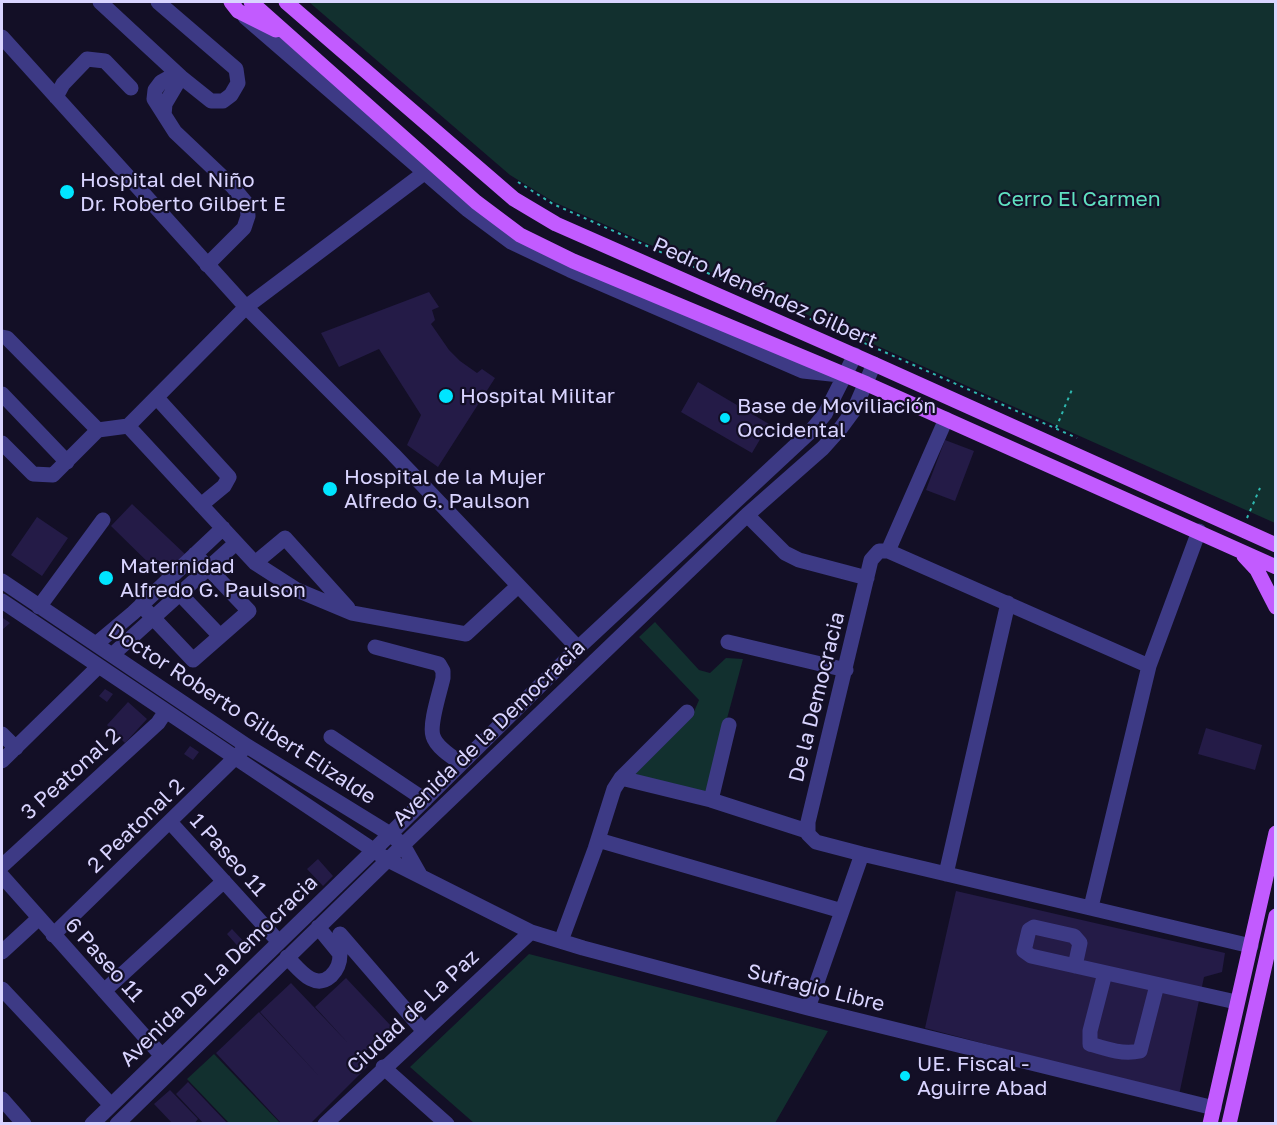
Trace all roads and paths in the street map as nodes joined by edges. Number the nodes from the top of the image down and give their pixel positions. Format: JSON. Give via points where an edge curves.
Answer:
{"nodes":[{"id":1,"x":100,"y":2,"type":"edge"},
{"id":2,"x":158,"y":2,"type":"edge"},
{"id":3,"x":252,"y":2,"type":"edge"},
{"id":4,"x":286,"y":2,"type":"edge"},
{"id":5,"x":232,"y":5,"type":"edge"},
{"id":6,"x":2,"y":37,"type":"edge"},
{"id":7,"x":293,"y":39,"type":"junction"},
{"id":8,"x":181,"y":77,"type":"junction"},
{"id":9,"x":130,"y":88,"type":"dead end"},
{"id":10,"x":56,"y":97,"type":"junction"},
{"id":11,"x":430,"y":169,"type":"junction"},
{"id":12,"x":517,"y":182,"type":"dead end"},
{"id":13,"x":476,"y":202,"type":"junction"},
{"id":14,"x":500,"y":234,"type":"junction"},
{"id":15,"x":207,"y":265,"type":"junction"},
{"id":16,"x":246,"y":307,"type":"junction"},
{"id":17,"x":2,"y":337,"type":"edge"},
{"id":18,"x":855,"y":355,"type":"junction"},
{"id":19,"x":874,"y":364,"type":"junction"},
{"id":20,"x":846,"y":376,"type":"junction"},
{"id":21,"x":867,"y":384,"type":"junction"},
{"id":22,"x":1073,"y":387,"type":"dead end"},
{"id":23,"x":2,"y":394,"type":"edge"},
{"id":24,"x":157,"y":398,"type":"junction"},
{"id":25,"x":946,"y":419,"type":"junction"},
{"id":26,"x":128,"y":426,"type":"junction"},
{"id":27,"x":1056,"y":428,"type":"junction"},
{"id":28,"x":98,"y":430,"type":"junction"},
{"id":29,"x":1077,"y":438,"type":"dead end"},
{"id":30,"x":2,"y":444,"type":"edge"},
{"id":31,"x":67,"y":462,"type":"junction"},
{"id":32,"x":1260,"y":488,"type":"dead end"},
{"id":33,"x":201,"y":505,"type":"junction"},
{"id":34,"x":747,"y":515,"type":"junction"},
{"id":35,"x":103,"y":520,"type":"dead end"},
{"id":36,"x":1244,"y":523,"type":"dead end"},
{"id":37,"x":223,"y":528,"type":"junction"},
{"id":38,"x":1199,"y":531,"type":"junction"},
{"id":39,"x":236,"y":543,"type":"junction"},
{"id":40,"x":1275,"y":545,"type":"edge"},
{"id":41,"x":1235,"y":548,"type":"junction"},
{"id":42,"x":888,"y":551,"type":"junction"},
{"id":43,"x":195,"y":554,"type":"junction"},
{"id":44,"x":255,"y":563,"type":"junction"},
{"id":45,"x":1275,"y":567,"type":"edge"},
{"id":46,"x":209,"y":568,"type":"junction"},
{"id":47,"x":867,"y":578,"type":"junction"},
{"id":48,"x":2,"y":581,"type":"edge"},
{"id":49,"x":518,"y":586,"type":"junction"},
{"id":50,"x":180,"y":594,"type":"junction"},
{"id":51,"x":2,"y":601,"type":"edge"},
{"id":52,"x":1008,"y":603,"type":"junction"},
{"id":53,"x":141,"y":605,"type":"junction"},
{"id":54,"x":1275,"y":607,"type":"edge"},
{"id":55,"x":42,"y":608,"type":"junction"},
{"id":56,"x":352,"y":613,"type":"junction"},
{"id":57,"x":152,"y":619,"type":"junction"},
{"id":58,"x":34,"y":622,"type":"junction"},
{"id":59,"x":66,"y":624,"type":"junction"},
{"id":60,"x":220,"y":636,"type":"junction"},
{"id":61,"x":58,"y":639,"type":"junction"},
{"id":62,"x":728,"y":642,"type":"dead end"},
{"id":63,"x":96,"y":644,"type":"junction"},
{"id":64,"x":375,"y":647,"type":"dead end"},
{"id":65,"x":578,"y":648,"type":"junction"},
{"id":66,"x":112,"y":655,"type":"junction"},
{"id":67,"x":99,"y":666,"type":"junction"},
{"id":68,"x":1149,"y":666,"type":"junction"},
{"id":69,"x":846,"y":670,"type":"junction"},
{"id":70,"x":166,"y":711,"type":"junction"},
{"id":71,"x":687,"y":711,"type":"dead end"},
{"id":72,"x":729,"y":725,"type":"dead end"},
{"id":73,"x":2,"y":734,"type":"edge"},
{"id":74,"x":331,"y":737,"type":"dead end"},
{"id":75,"x":247,"y":746,"type":"junction"},
{"id":76,"x":16,"y":748,"type":"junction"},
{"id":77,"x":236,"y":758,"type":"junction"},
{"id":78,"x":2,"y":761,"type":"edge"},
{"id":79,"x":461,"y":764,"type":"junction"},
{"id":80,"x":621,"y":778,"type":"junction"},
{"id":81,"x":424,"y":800,"type":"junction"},
{"id":82,"x":711,"y":800,"type":"junction"},
{"id":83,"x":1275,"y":820,"type":"edge"},
{"id":84,"x":170,"y":822,"type":"junction"},
{"id":85,"x":807,"y":831,"type":"junction"},
{"id":86,"x":390,"y":834,"type":"junction"},
{"id":87,"x":598,"y":840,"type":"junction"},
{"id":88,"x":1274,"y":840,"type":"edge"},
{"id":89,"x":403,"y":844,"type":"junction"},
{"id":90,"x":375,"y":849,"type":"junction"},
{"id":91,"x":861,"y":854,"type":"junction"},
{"id":92,"x":388,"y":860,"type":"junction"},
{"id":93,"x":2,"y":866,"type":"edge"},
{"id":94,"x":946,"y":874,"type":"junction"},
{"id":95,"x":420,"y":875,"type":"junction"},
{"id":96,"x":2,"y":876,"type":"edge"},
{"id":97,"x":224,"y":881,"type":"junction"},
{"id":98,"x":1091,"y":907,"type":"junction"},
{"id":99,"x":842,"y":911,"type":"junction"},
{"id":100,"x":1275,"y":916,"type":"edge"},
{"id":101,"x":39,"y":918,"type":"junction"},
{"id":102,"x":318,"y":927,"type":"junction"},
{"id":103,"x":531,"y":932,"type":"junction"},
{"id":104,"x":54,"y":934,"type":"junction"},
{"id":105,"x":340,"y":934,"type":"dead end"},
{"id":106,"x":561,"y":941,"type":"junction"},
{"id":107,"x":279,"y":942,"type":"junction"},
{"id":108,"x":1251,"y":946,"type":"junction"},
{"id":109,"x":1272,"y":949,"type":"edge"},
{"id":110,"x":2,"y":952,"type":"edge"},
{"id":111,"x":287,"y":957,"type":"junction"},
{"id":112,"x":1074,"y":966,"type":"dead end"},
{"id":113,"x":1105,"y":973,"type":"junction"},
{"id":114,"x":1157,"y":985,"type":"junction"},
{"id":115,"x":2,"y":989,"type":"edge"},
{"id":116,"x":104,"y":991,"type":"junction"},
{"id":117,"x":1236,"y":1002,"type":"junction"},
{"id":118,"x":808,"y":1008,"type":"junction"},
{"id":119,"x":423,"y":1030,"type":"junction"},
{"id":120,"x":162,"y":1056,"type":"junction"},
{"id":121,"x":383,"y":1067,"type":"junction"},
{"id":122,"x":2,"y":1099,"type":"edge"},
{"id":123,"x":111,"y":1105,"type":"junction"},
{"id":124,"x":1214,"y":1108,"type":"junction"},
{"id":125,"x":24,"y":1124,"type":"edge"},
{"id":126,"x":92,"y":1124,"type":"edge"},
{"id":127,"x":117,"y":1124,"type":"edge"},
{"id":128,"x":325,"y":1124,"type":"edge"},
{"id":129,"x":447,"y":1124,"type":"edge"},
{"id":130,"x":1210,"y":1124,"type":"edge"},
{"id":131,"x":1228,"y":1124,"type":"edge"}],
"edges":[{"from":1,"to":8,"type":"street"},
{"from":2,"to":8,"type":"street","via":[[236,69],[238,83],[223,101],[211,100]]},
{"from":3,"to":7,"type":"main road","name":"Pedro Menéndez Gilbert"},
{"from":4,"to":18,"type":"main road","name":"Pedro Menéndez Gilbert","via":[[532,211]]},
{"from":5,"to":7,"type":"main road"},
{"from":5,"to":11,"type":"street","name":"Pedro Menéndez Gilbert"},
{"from":6,"to":10,"type":"street"},
{"from":7,"to":11,"type":"main road","name":"Pedro Menéndez Gilbert"},
{"from":8,"to":15,"type":"street","via":[[161,82],[154,99],[175,132],[247,204],[244,228]]},
{"from":9,"to":10,"type":"street","via":[[105,61],[87,59]]},
{"from":10,"to":15,"type":"street"},
{"from":11,"to":13,"type":"main road","name":"Pedro Menéndez Gilbert"},
{"from":11,"to":14,"type":"street","name":"Pedro Menéndez Gilbert","via":[[468,210]]},
{"from":11,"to":16,"type":"street"},
{"from":12,"to":27,"type":"path","via":[[553,204]]},
{"from":13,"to":14,"type":"main road"},
{"from":13,"to":20,"type":"main road","name":"Pedro Menéndez Gilbert","via":[[544,248]]},
{"from":14,"to":20,"type":"street","name":"Pedro Menéndez Gilbert","via":[[540,257],[803,371]]},
{"from":15,"to":16,"type":"street"},
{"from":16,"to":24,"type":"street"},
{"from":16,"to":49,"type":"street"},
{"from":17,"to":28,"type":"street"},
{"from":18,"to":19,"type":"main road","name":"Pedro Menéndez Gilbert"},
{"from":18,"to":20,"type":"street","name":"Avenida de la Democracia"},
{"from":19,"to":21,"type":"street","name":"Avenida de la Democracia"},
{"from":19,"to":40,"type":"main road","name":"Pedro Menéndez Gilbert"},
{"from":20,"to":21,"type":"main road","name":"Pedro Menéndez Gilbert"},
{"from":20,"to":65,"type":"street","name":"Avenida de la Democracia","via":[[810,432]]},
{"from":21,"to":25,"type":"main road","name":"Pedro Menéndez Gilbert"},
{"from":21,"to":34,"type":"street","name":"Avenida de la Democracia","via":[[835,436]]},
{"from":22,"to":27,"type":"path"},
{"from":23,"to":31,"type":"street"},
{"from":24,"to":26,"type":"street"},
{"from":24,"to":33,"type":"street","via":[[229,477]]},
{"from":25,"to":38,"type":"main road","name":"Pedro Menéndez Gilbert"},
{"from":25,"to":42,"type":"street"},
{"from":26,"to":28,"type":"street"},
{"from":26,"to":33,"type":"street"},
{"from":27,"to":29,"type":"path"},
{"from":28,"to":31,"type":"street"},
{"from":30,"to":31,"type":"street","via":[[33,474],[53,475]]},
{"from":32,"to":36,"type":"path"},
{"from":33,"to":37,"type":"street"},
{"from":34,"to":47,"type":"street","via":[[785,553],[799,561]]},
{"from":34,"to":89,"type":"street","name":"Avenida de la Democracia"},
{"from":35,"to":55,"type":"street"},
{"from":37,"to":39,"type":"street"},
{"from":37,"to":43,"type":"street"},
{"from":38,"to":41,"type":"main road","name":"Pedro Menéndez Gilbert"},
{"from":38,"to":68,"type":"street"},
{"from":39,"to":44,"type":"street"},
{"from":39,"to":46,"type":"street"},
{"from":41,"to":45,"type":"main road","name":"Pedro Menéndez Gilbert"},
{"from":41,"to":54,"type":"main road","via":[[1257,570]]},
{"from":42,"to":47,"type":"street","name":"De la Democracia","via":[[873,556]]},
{"from":42,"to":52,"type":"street"},
{"from":43,"to":46,"type":"street"},
{"from":43,"to":53,"type":"street"},
{"from":44,"to":56,"type":"street","via":[[297,591]]},
{"from":44,"to":56,"type":"street","via":[[285,538]]},
{"from":46,"to":50,"type":"street"},
{"from":46,"to":60,"type":"street","via":[[249,610]]},
{"from":47,"to":69,"type":"street","name":"De la Democracia"},
{"from":48,"to":55,"type":"street","name":"Doctor Roberto Gilbert Elizalde"},
{"from":49,"to":56,"type":"street","via":[[466,634]]},
{"from":49,"to":65,"type":"street"},
{"from":50,"to":57,"type":"street"},
{"from":50,"to":60,"type":"street"},
{"from":51,"to":58,"type":"street","name":"Doctor Roberto Gilbert Elizalde"},
{"from":52,"to":68,"type":"street"},
{"from":52,"to":94,"type":"street"},
{"from":53,"to":57,"type":"street"},
{"from":53,"to":63,"type":"street"},
{"from":55,"to":58,"type":"street","via":[[46,614],[43,622]]},
{"from":55,"to":59,"type":"street","name":"Doctor Roberto Gilbert Elizalde"},
{"from":57,"to":60,"type":"street","via":[[193,660]]},
{"from":57,"to":66,"type":"street"},
{"from":58,"to":61,"type":"street","name":"Doctor Roberto Gilbert Elizalde"},
{"from":59,"to":61,"type":"street","via":[[56,628]]},
{"from":59,"to":63,"type":"street","name":"Doctor Roberto Gilbert Elizalde"},
{"from":61,"to":67,"type":"street","name":"Doctor Roberto Gilbert Elizalde"},
{"from":62,"to":69,"type":"street"},
{"from":63,"to":66,"type":"street","name":"Doctor Roberto Gilbert Elizalde"},
{"from":64,"to":79,"type":"street","via":[[438,664],[443,678],[433,737]]},
{"from":65,"to":79,"type":"street","name":"Avenida de la Democracia"},
{"from":66,"to":75,"type":"street","name":"Doctor Roberto Gilbert Elizalde"},
{"from":67,"to":70,"type":"street","name":"Doctor Roberto Gilbert Elizalde"},
{"from":67,"to":76,"type":"street"},
{"from":68,"to":98,"type":"street"},
{"from":69,"to":85,"type":"street","name":"De la Democracia"},
{"from":70,"to":77,"type":"street","name":"Doctor Roberto Gilbert Elizalde"},
{"from":70,"to":93,"type":"street","name":"3 Peatonal 2","via":[[158,723]]},
{"from":71,"to":80,"type":"street"},
{"from":72,"to":82,"type":"street"},
{"from":73,"to":76,"type":"street"},
{"from":74,"to":81,"type":"street"},
{"from":75,"to":77,"type":"street","name":"2 Peatonal 2"},
{"from":75,"to":86,"type":"street","name":"Doctor Roberto Gilbert Elizalde"},
{"from":76,"to":78,"type":"street"},
{"from":77,"to":84,"type":"street","name":"2 Peatonal 2"},
{"from":77,"to":90,"type":"street","name":"Doctor Roberto Gilbert Elizalde"},
{"from":79,"to":81,"type":"street","name":"Avenida de la Democracia"},
{"from":80,"to":82,"type":"street"},
{"from":80,"to":87,"type":"street"},
{"from":81,"to":86,"type":"street","name":"Avenida de la Democracia"},
{"from":82,"to":85,"type":"street"},
{"from":83,"to":88,"type":"main road"},
{"from":84,"to":97,"type":"street","name":"1 Paseo 11"},
{"from":84,"to":104,"type":"street","name":"2 Peatonal 2"},
{"from":85,"to":91,"type":"street","via":[[816,842]]},
{"from":86,"to":89,"type":"street","name":"Doctor Roberto Gilbert Elizalde"},
{"from":86,"to":90,"type":"street","name":"Avenida de la Democracia"},
{"from":87,"to":99,"type":"street"},
{"from":87,"to":106,"type":"street"},
{"from":88,"to":108,"type":"main road"},
{"from":89,"to":92,"type":"street","name":"Avenida de la Democracia"},
{"from":89,"to":95,"type":"street","name":"Doctor Roberto Gilbert Elizalde"},
{"from":90,"to":92,"type":"street","name":"Doctor Roberto Gilbert Elizalde"},
{"from":90,"to":107,"type":"street","name":"Avenida De La Democracia"},
{"from":91,"to":94,"type":"street"},
{"from":91,"to":99,"type":"street"},
{"from":92,"to":95,"type":"street","name":"Doctor Roberto Gilbert Elizalde"},
{"from":92,"to":102,"type":"street","name":"Avenida de la Democracia"},
{"from":94,"to":98,"type":"street"},
{"from":95,"to":103,"type":"street","name":"Sufragio Libre"},
{"from":96,"to":101,"type":"street","name":"6 Paseo 11"},
{"from":97,"to":107,"type":"street","name":"1 Paseo 11"},
{"from":97,"to":116,"type":"street"},
{"from":98,"to":108,"type":"street"},
{"from":99,"to":118,"type":"street"},
{"from":100,"to":109,"type":"main road"},
{"from":101,"to":104,"type":"street","name":"6 Paseo 11"},
{"from":101,"to":110,"type":"street"},
{"from":102,"to":111,"type":"street","name":"Avenida de la Democracia"},
{"from":102,"to":111,"type":"street","via":[[340,954],[337,970],[317,982]]},
{"from":103,"to":106,"type":"street","name":"Sufragio Libre"},
{"from":103,"to":119,"type":"street","name":"Ciudad de La Paz"},
{"from":104,"to":116,"type":"street","name":"6 Paseo 11"},
{"from":105,"to":119,"type":"street"},
{"from":106,"to":118,"type":"street","name":"Sufragio Libre"},
{"from":107,"to":120,"type":"street","name":"Avenida De La Democracia"},
{"from":108,"to":117,"type":"main road"},
{"from":109,"to":131,"type":"main road"},
{"from":111,"to":127,"type":"street","name":"Avenida de la Democracia"},
{"from":112,"to":113,"type":"street"},
{"from":113,"to":114,"type":"street"},
{"from":113,"to":114,"type":"street","via":[[1090,1044],[1112,1051],[1140,1051]]},
{"from":114,"to":117,"type":"street"},
{"from":115,"to":123,"type":"street"},
{"from":116,"to":120,"type":"street","name":"6 Paseo 11"},
{"from":117,"to":124,"type":"main road"},
{"from":118,"to":124,"type":"street","name":"Sufragio Libre"},
{"from":119,"to":121,"type":"street","name":"Ciudad de La Paz"},
{"from":120,"to":123,"type":"street","name":"Avenida De La Democracia"},
{"from":121,"to":128,"type":"street","name":"Ciudad de La Paz"},
{"from":121,"to":129,"type":"street"},
{"from":122,"to":125,"type":"street"},
{"from":123,"to":126,"type":"street","name":"Avenida De La Democracia"},
{"from":124,"to":130,"type":"main road"}]}
